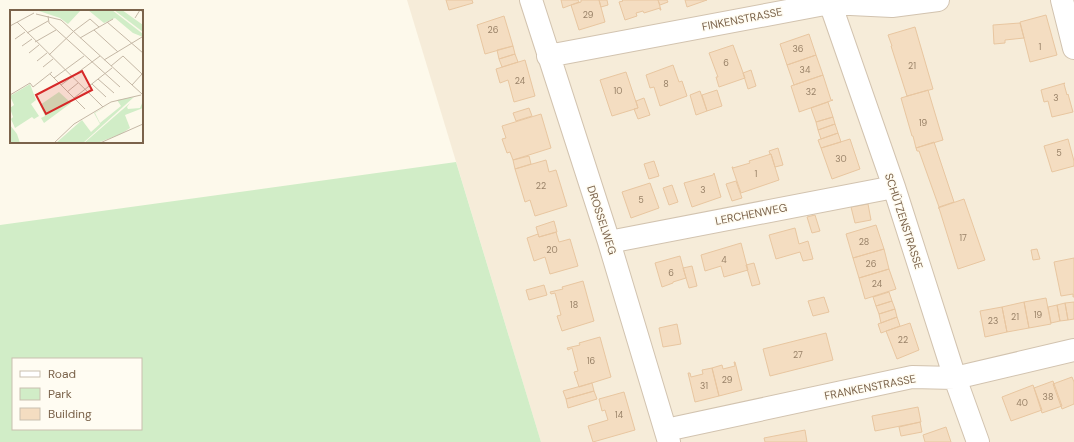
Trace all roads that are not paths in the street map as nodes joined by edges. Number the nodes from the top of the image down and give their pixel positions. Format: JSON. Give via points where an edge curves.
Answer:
{"nodes":[{"id":1,"x":531,"y":0,"type":"edge"},
{"id":2,"x":938,"y":0,"type":"edge"},
{"id":3,"x":1062,"y":0,"type":"edge"},
{"id":4,"x":829,"y":1,"type":"edge"},
{"id":5,"x":1074,"y":48,"type":"edge"},
{"id":6,"x":548,"y":56,"type":"junction"},
{"id":7,"x":894,"y":187,"type":"junction"},
{"id":8,"x":609,"y":242,"type":"junction"},
{"id":9,"x":1074,"y":350,"type":"edge"},
{"id":10,"x":955,"y":378,"type":"junction"},
{"id":11,"x":667,"y":436,"type":"edge"},
{"id":12,"x":978,"y":442,"type":"edge"}],
"edges":[{"from":1,"to":6,"type":"street","name":"DROSSELWEG"},
{"from":2,"to":4,"type":"street","name":"FINKENSTRASSE","via":[[892,6]]},
{"from":3,"to":5,"type":"street"},
{"from":4,"to":6,"type":"street","name":"FINKENSTRASSE"},
{"from":4,"to":7,"type":"street","name":"SCHÜTZENSTRASSE"},
{"from":6,"to":8,"type":"street","name":"DROSSELWEG"},
{"from":7,"to":8,"type":"street","name":"LERCHENWEG"},
{"from":7,"to":10,"type":"street","name":"SCHÜTZENSTRASSE"},
{"from":8,"to":11,"type":"street","name":"DROSSELWEG"},
{"from":9,"to":10,"type":"street","name":"FRANKENSTRASSE"},
{"from":10,"to":11,"type":"street","name":"FRANKENSTRASSE","via":[[912,377]]},
{"from":10,"to":12,"type":"street","name":"SCHÜTZENSTRASSE"}]}
